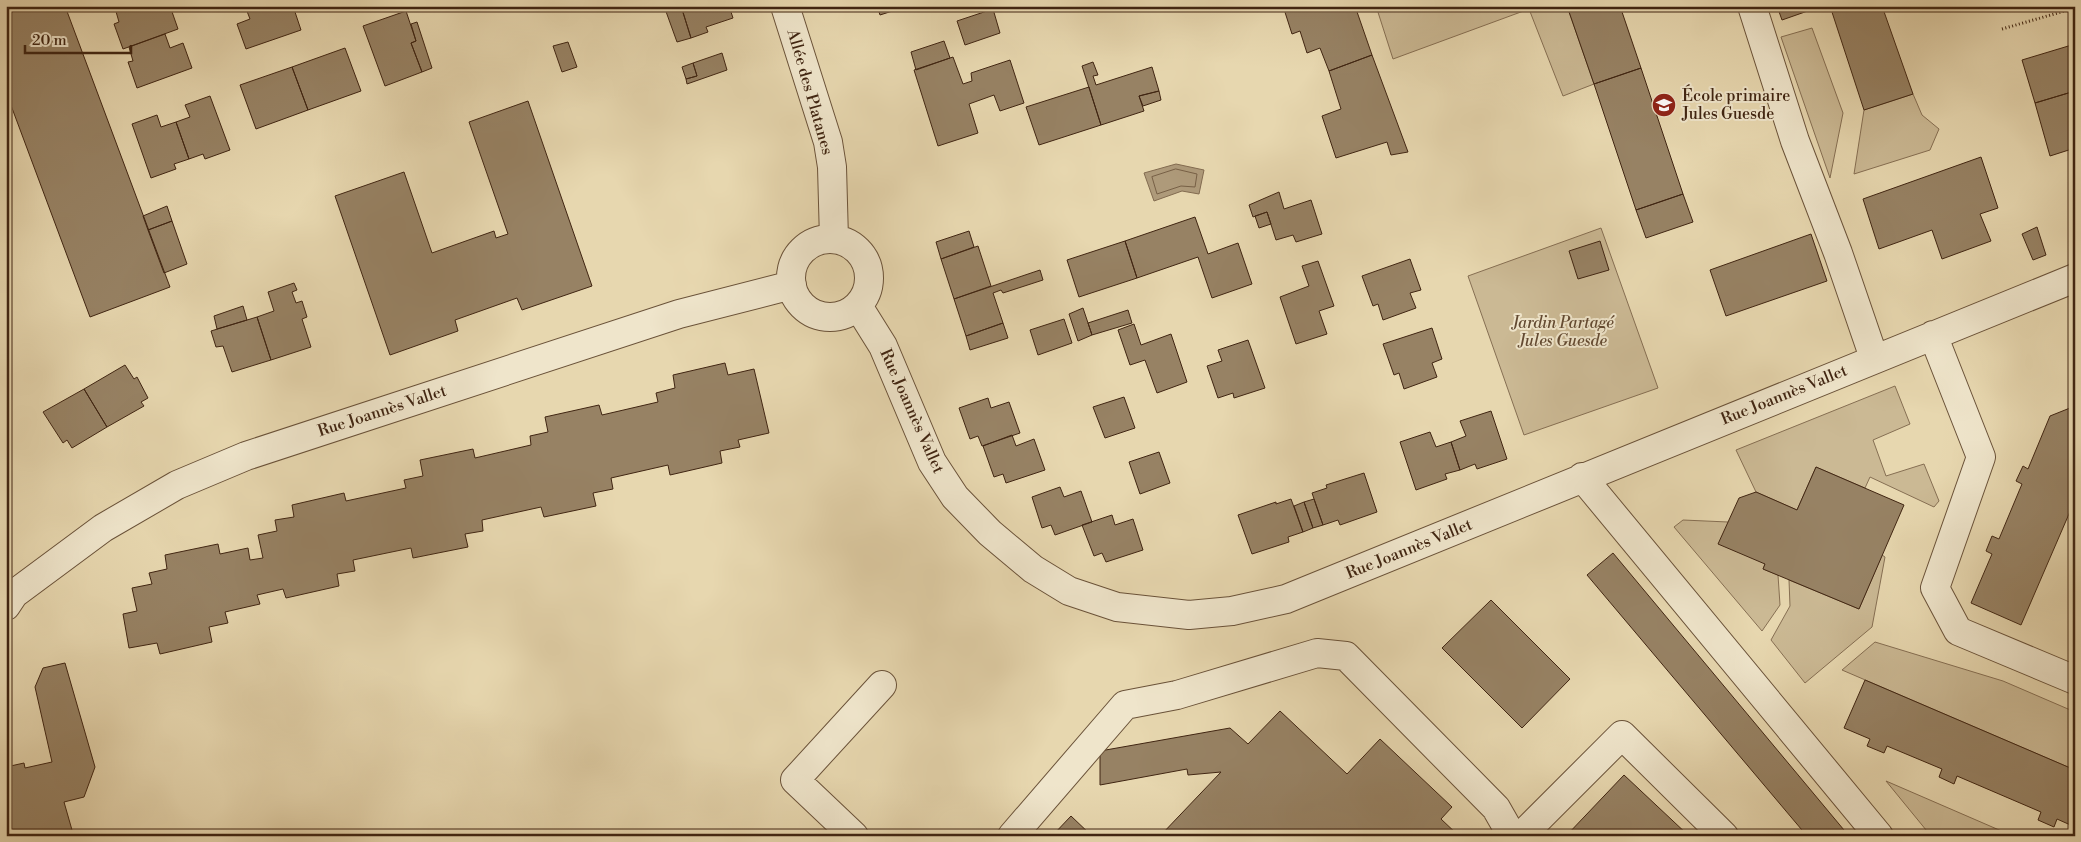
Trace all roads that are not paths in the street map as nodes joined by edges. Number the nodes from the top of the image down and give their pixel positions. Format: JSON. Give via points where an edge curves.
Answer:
{"nodes":[{"id":1,"x":785,"y":6,"type":"edge"},
{"id":2,"x":1752,"y":6,"type":"edge"},
{"id":3,"x":834,"y":239,"type":"junction"},
{"id":4,"x":2075,"y":278,"type":"edge"},
{"id":5,"x":792,"y":285,"type":"junction"},
{"id":6,"x":858,"y":306,"type":"junction"},
{"id":7,"x":1933,"y":335,"type":"junction"},
{"id":8,"x":1874,"y":358,"type":"junction"},
{"id":9,"x":1582,"y":477,"type":"junction"},
{"id":10,"x":6,"y":606,"type":"edge"},
{"id":11,"x":2075,"y":680,"type":"edge"},
{"id":12,"x":882,"y":685,"type":"dead end"},
{"id":13,"x":854,"y":836,"type":"edge"},
{"id":14,"x":1012,"y":836,"type":"edge"},
{"id":15,"x":1512,"y":836,"type":"edge"},
{"id":16,"x":1521,"y":836,"type":"edge"},
{"id":17,"x":1724,"y":836,"type":"edge"},
{"id":18,"x":1878,"y":836,"type":"edge"}],
"edges":[{"from":1,"to":3,"type":"street","name":"Allée des Platanes","via":[[828,142]]},
{"from":2,"to":8,"type":"street","via":[[1796,141]]},
{"from":3,"to":5,"type":"street","via":[[824,238],[805,247],[794,261]]},
{"from":3,"to":6,"type":"street","via":[[857,248],[868,267],[869,285]]},
{"from":4,"to":7,"type":"street","name":"Rue Joannès Vallet"},
{"from":5,"to":6,"type":"street","via":[[797,299],[817,315],[836,317]]},
{"from":5,"to":10,"type":"street","name":"Rue Joannès Vallet","via":[[679,314],[246,456],[177,485],[103,528],[14,594]]},
{"from":6,"to":9,"type":"street","name":"Rue Joannès Vallet","via":[[883,346],[932,462],[955,497],[990,534],[1033,569],[1069,592],[1117,607],[1189,616],[1286,599]]},
{"from":7,"to":8,"type":"street","name":"Rue Joannès Vallet"},
{"from":7,"to":11,"type":"street","via":[[1981,457],[1935,588],[1958,631]]},
{"from":8,"to":9,"type":"street","name":"Rue Joannès Vallet"},
{"from":9,"to":18,"type":"street"},
{"from":12,"to":13,"type":"street","via":[[796,780]]},
{"from":14,"to":15,"type":"street","via":[[1125,705],[1178,695],[1317,653],[1346,656],[1496,808]]},
{"from":16,"to":17,"type":"street","via":[[1622,735]]}]}
